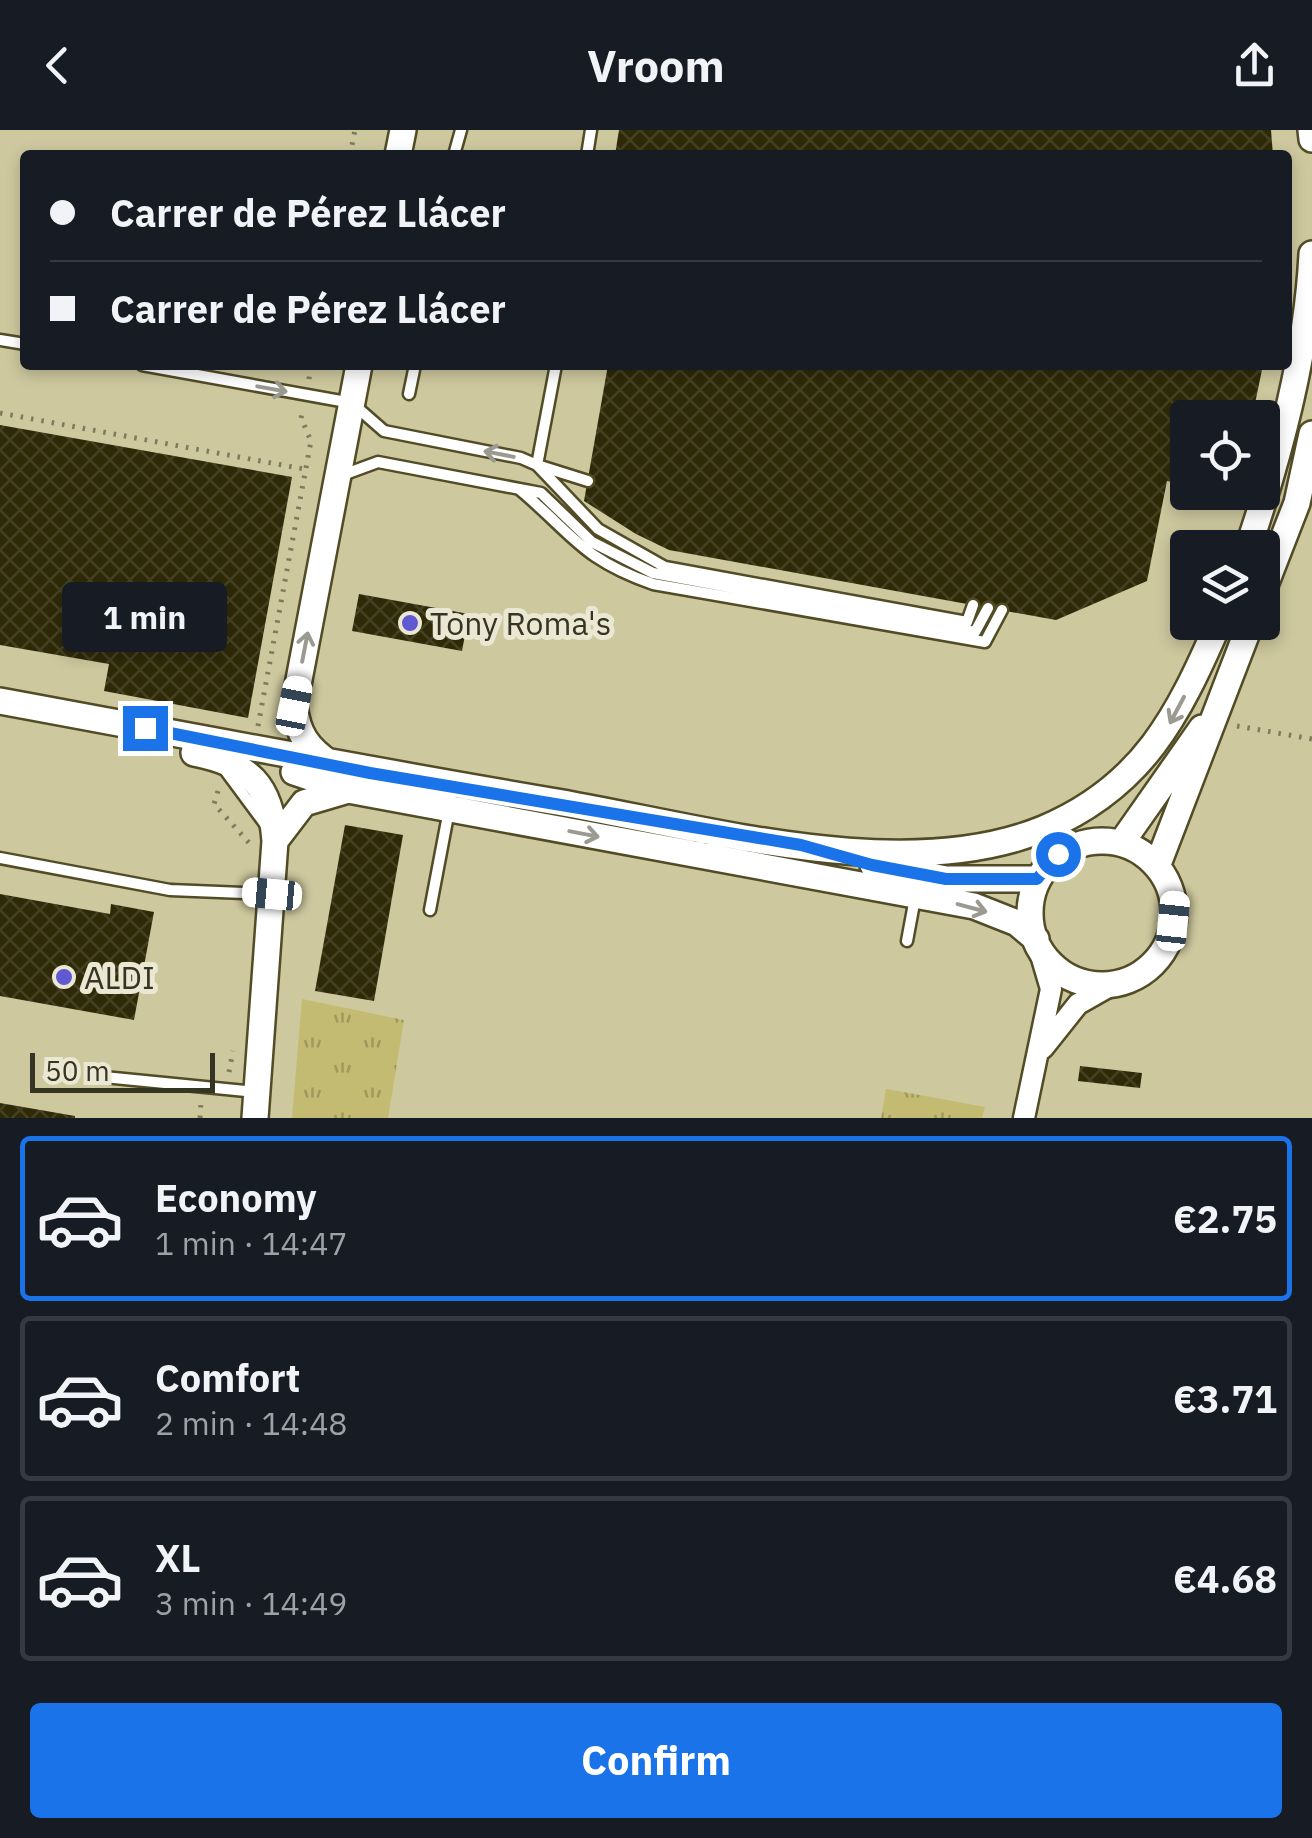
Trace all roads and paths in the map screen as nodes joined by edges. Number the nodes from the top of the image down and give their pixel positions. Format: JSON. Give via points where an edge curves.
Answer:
{"nodes":[{"id":1,"x":1311,"y":130,"type":"edge"},
{"id":2,"x":1312,"y":139,"type":"edge"},
{"id":3,"x":1312,"y":254,"type":"edge"},
{"id":4,"x":169,"y":370,"type":"edge"},
{"id":5,"x":310,"y":370,"type":"edge"},
{"id":6,"x":358,"y":370,"type":"edge"},
{"id":7,"x":413,"y":370,"type":"edge"},
{"id":8,"x":555,"y":370,"type":"edge"},
{"id":9,"x":409,"y":394,"type":"dead end"},
{"id":10,"x":306,"y":395,"type":"junction"},
{"id":11,"x":352,"y":403,"type":"junction"},
{"id":12,"x":0,"y":414,"type":"edge"},
{"id":13,"x":1312,"y":434,"type":"edge"},
{"id":14,"x":537,"y":465,"type":"junction"},
{"id":15,"x":339,"y":476,"type":"junction"},
{"id":16,"x":588,"y":480,"type":"dead end"},
{"id":17,"x":518,"y":489,"type":"junction"},
{"id":18,"x":1253,"y":530,"type":"edge"},
{"id":19,"x":1280,"y":545,"type":"edge"},
{"id":20,"x":973,"y":605,"type":"dead end"},
{"id":21,"x":988,"y":608,"type":"dead end"},
{"id":22,"x":1002,"y":610,"type":"dead end"},
{"id":23,"x":1211,"y":640,"type":"edge"},
{"id":24,"x":1245,"y":640,"type":"edge"},
{"id":25,"x":0,"y":702,"type":"edge"},
{"id":26,"x":1222,"y":714,"type":"junction"},
{"id":27,"x":0,"y":719,"type":"edge"},
{"id":28,"x":1312,"y":738,"type":"edge"},
{"id":29,"x":215,"y":757,"type":"junction"},
{"id":30,"x":331,"y":764,"type":"junction"},
{"id":31,"x":370,"y":773,"type":"junction"},
{"id":32,"x":348,"y":790,"type":"junction"},
{"id":33,"x":548,"y":801,"type":"junction"},
{"id":34,"x":449,"y":809,"type":"junction"},
{"id":35,"x":275,"y":841,"type":"junction"},
{"id":36,"x":1122,"y":842,"type":"junction"},
{"id":37,"x":801,"y":845,"type":"junction"},
{"id":38,"x":0,"y":858,"type":"edge"},
{"id":39,"x":1158,"y":864,"type":"junction"},
{"id":40,"x":1037,"y":879,"type":"junction"},
{"id":41,"x":272,"y":894,"type":"junction"},
{"id":42,"x":916,"y":896,"type":"junction"},
{"id":43,"x":430,"y":910,"type":"dead end"},
{"id":44,"x":907,"y":941,"type":"dead end"},
{"id":45,"x":1038,"y":947,"type":"junction"},
{"id":46,"x":1108,"y":987,"type":"junction"},
{"id":47,"x":1042,"y":1049,"type":"junction"},
{"id":48,"x":104,"y":1077,"type":"dead end"},
{"id":49,"x":256,"y":1105,"type":"edge"},
{"id":50,"x":1024,"y":1118,"type":"edge"}],
"edges":[{"from":1,"to":2,"type":"street"},
{"from":3,"to":18,"type":"street","via":[[1302,342]]},
{"from":4,"to":10,"type":"lane","one_way":true},
{"from":5,"to":10,"type":"path"},
{"from":6,"to":11,"type":"street"},
{"from":7,"to":9,"type":"lane"},
{"from":8,"to":14,"type":"lane"},
{"from":10,"to":11,"type":"lane"},
{"from":10,"to":12,"type":"path","via":[[301,418],[310,442],[304,469]]},
{"from":14,"to":11,"type":"lane","one_way":true,"via":[[384,431]]},
{"from":11,"to":15,"type":"street"},
{"from":13,"to":19,"type":"street"},
{"from":14,"to":16,"type":"lane"},
{"from":14,"to":20,"type":"lane","via":[[598,529],[665,567],[967,622]]},
{"from":15,"to":17,"type":"lane","via":[[378,462]]},
{"from":30,"to":15,"type":"street","one_way":true,"via":[[310,750],[294,706]]},
{"from":17,"to":21,"type":"lane","via":[[542,493],[592,542],[653,573],[975,632]]},
{"from":17,"to":22,"type":"lane","via":[[572,543],[612,570],[653,584],[984,642]]},
{"from":23,"to":37,"type":"street","one_way":true,"via":[[1176,716],[1149,756],[1108,794],[1046,828],[947,852]]},
{"from":24,"to":26,"type":"street"},
{"from":25,"to":30,"type":"street"},
{"from":26,"to":28,"type":"path"},
{"from":26,"to":36,"type":"street"},
{"from":26,"to":39,"type":"street"},
{"from":27,"to":29,"type":"street"},
{"from":29,"to":32,"type":"street","via":[[317,777]]},
{"from":29,"to":35,"type":"street","via":[[265,790]]},
{"from":30,"to":31,"type":"street"},
{"from":31,"to":33,"type":"street"},
{"from":31,"to":34,"type":"lane"},
{"from":32,"to":34,"type":"street"},
{"from":32,"to":35,"type":"street","via":[[304,803]]},
{"from":33,"to":34,"type":"lane","via":[[516,812],[464,804]]},
{"from":33,"to":37,"type":"street"},
{"from":34,"to":42,"type":"street","one_way":true},
{"from":34,"to":43,"type":"lane"},
{"from":35,"to":41,"type":"street"},
{"from":36,"to":39,"type":"street"},
{"from":36,"to":40,"type":"street","via":[[1089,841],[1058,854]]},
{"from":37,"to":40,"type":"street","via":[[946,879]]},
{"from":38,"to":41,"type":"lane","via":[[170,890]]},
{"from":39,"to":46,"type":"street","via":[[1175,901],[1171,941],[1146,973]]},
{"from":40,"to":45,"type":"street","via":[[1028,918]]},
{"from":41,"to":49,"type":"street"},
{"from":42,"to":44,"type":"lane"},
{"from":42,"to":45,"type":"street","one_way":true,"via":[[974,906],[1016,923]]},
{"from":45,"to":46,"type":"street","via":[[1070,980]]},
{"from":45,"to":47,"type":"street","via":[[1051,989]]},
{"from":46,"to":47,"type":"street","via":[[1078,1004]]},
{"from":47,"to":50,"type":"street"},
{"from":48,"to":49,"type":"lane"}]}
